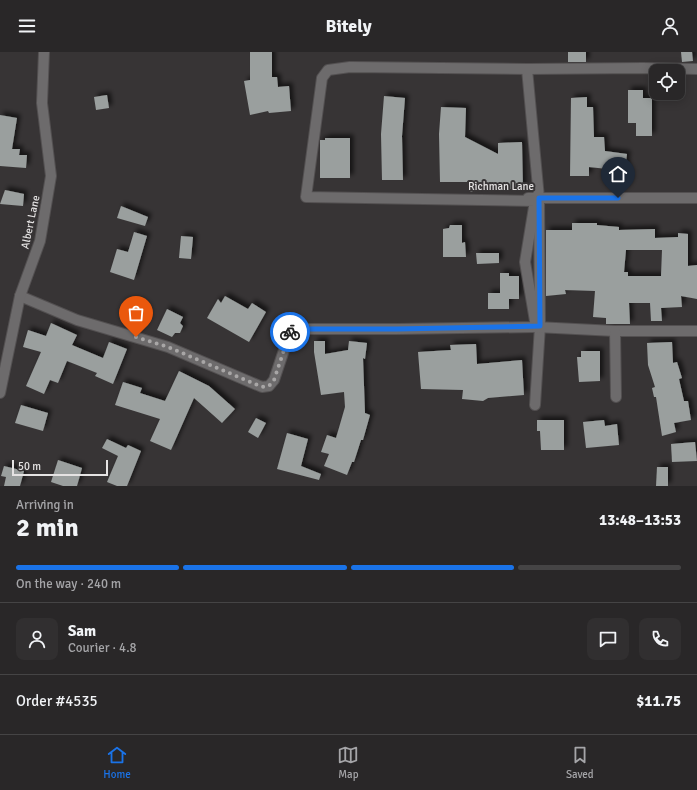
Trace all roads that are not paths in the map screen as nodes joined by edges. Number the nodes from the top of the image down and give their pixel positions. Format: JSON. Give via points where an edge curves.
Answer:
{"nodes":[{"id":1,"x":44,"y":52,"type":"edge"},
{"id":2,"x":527,"y":69,"type":"junction"},
{"id":3,"x":697,"y":69,"type":"edge"},
{"id":4,"x":306,"y":197,"type":"junction"},
{"id":5,"x":539,"y":198,"type":"junction"},
{"id":6,"x":697,"y":198,"type":"edge"},
{"id":7,"x":20,"y":296,"type":"junction"},
{"id":8,"x":538,"y":326,"type":"junction"},
{"id":9,"x":615,"y":331,"type":"junction"},
{"id":10,"x":697,"y":331,"type":"edge"},
{"id":11,"x":0,"y":393,"type":"edge"},
{"id":12,"x":616,"y":397,"type":"dead end"},
{"id":13,"x":535,"y":405,"type":"dead end"}],
"edges":[{"from":1,"to":7,"type":"street","name":"Albert Lane","via":[[42,103],[51,176],[40,241]]},
{"from":2,"to":3,"type":"street"},
{"from":2,"to":4,"type":"street","via":[[350,67],[328,70],[322,78]]},
{"from":2,"to":5,"type":"street"},
{"from":4,"to":5,"type":"street","name":"Richman Lane"},
{"from":4,"to":8,"type":"street","via":[[535,201],[525,262]]},
{"from":5,"to":6,"type":"street","name":"Richman Lane"},
{"from":5,"to":8,"type":"street"},
{"from":7,"to":8,"type":"street","via":[[77,320],[168,347],[262,387],[269,386],[274,380],[291,329]]},
{"from":7,"to":11,"type":"street","name":"Albert Lane"},
{"from":8,"to":9,"type":"street"},
{"from":8,"to":13,"type":"street"},
{"from":9,"to":10,"type":"street"},
{"from":9,"to":12,"type":"street"}]}
